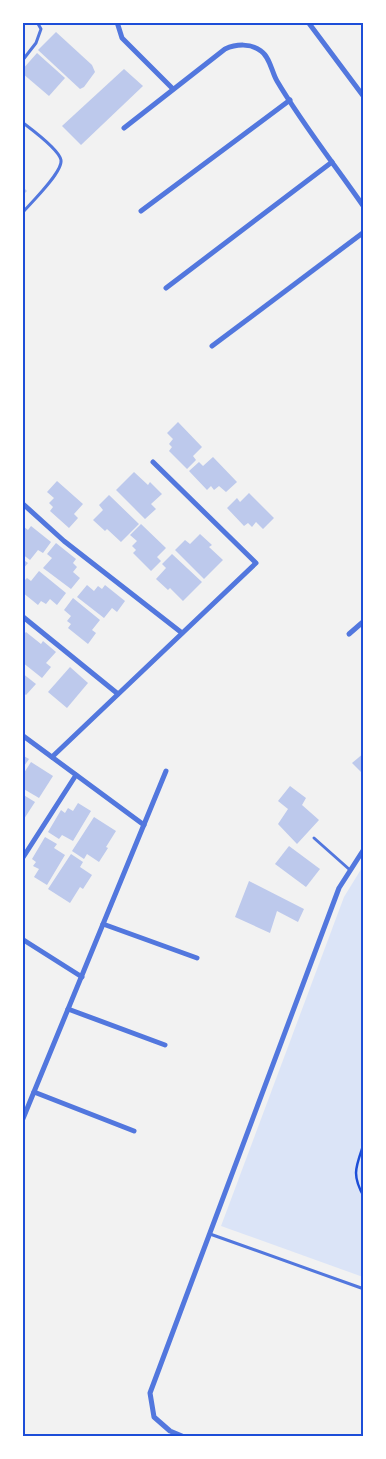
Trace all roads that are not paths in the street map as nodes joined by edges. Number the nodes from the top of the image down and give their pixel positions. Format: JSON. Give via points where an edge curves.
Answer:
{"nodes":[{"id":1,"x":37,"y":22,"type":"edge"},
{"id":2,"x":117,"y":22,"type":"edge"},
{"id":3,"x":308,"y":22,"type":"edge"},
{"id":4,"x":22,"y":61,"type":"edge"},
{"id":5,"x":173,"y":89,"type":"junction"},
{"id":6,"x":364,"y":97,"type":"edge"},
{"id":7,"x":290,"y":100,"type":"junction"},
{"id":8,"x":22,"y":122,"type":"edge"},
{"id":9,"x":124,"y":128,"type":"dead end"},
{"id":10,"x":332,"y":162,"type":"junction"},
{"id":11,"x":364,"y":207,"type":"edge"},
{"id":12,"x":141,"y":211,"type":"dead end"},
{"id":13,"x":22,"y":213,"type":"edge"},
{"id":14,"x":364,"y":232,"type":"edge"},
{"id":15,"x":166,"y":288,"type":"dead end"},
{"id":16,"x":212,"y":346,"type":"dead end"},
{"id":17,"x":153,"y":462,"type":"dead end"},
{"id":18,"x":22,"y":503,"type":"edge"},
{"id":19,"x":22,"y":616,"type":"edge"},
{"id":20,"x":364,"y":621,"type":"edge"},
{"id":21,"x":182,"y":633,"type":"junction"},
{"id":22,"x":350,"y":634,"type":"dead end"},
{"id":23,"x":118,"y":694,"type":"junction"},
{"id":24,"x":22,"y":735,"type":"edge"},
{"id":25,"x":52,"y":757,"type":"junction"},
{"id":26,"x":166,"y":771,"type":"dead end"},
{"id":27,"x":76,"y":775,"type":"junction"},
{"id":28,"x":144,"y":825,"type":"junction"},
{"id":29,"x":314,"y":838,"type":"dead end"},
{"id":30,"x":364,"y":849,"type":"edge"},
{"id":31,"x":22,"y":859,"type":"edge"},
{"id":32,"x":350,"y":870,"type":"junction"},
{"id":33,"x":103,"y":924,"type":"junction"},
{"id":34,"x":22,"y":940,"type":"edge"},
{"id":35,"x":197,"y":958,"type":"dead end"},
{"id":36,"x":82,"y":977,"type":"junction"},
{"id":37,"x":68,"y":1009,"type":"junction"},
{"id":38,"x":165,"y":1045,"type":"dead end"},
{"id":39,"x":34,"y":1092,"type":"junction"},
{"id":40,"x":22,"y":1121,"type":"edge"},
{"id":41,"x":134,"y":1132,"type":"dead end"},
{"id":42,"x":210,"y":1234,"type":"junction"},
{"id":43,"x":364,"y":1289,"type":"edge"},
{"id":44,"x":182,"y":1436,"type":"edge"}],
"edges":[{"from":1,"to":4,"type":"lane","via":[[41,29],[36,43]]},
{"from":2,"to":5,"type":"street","via":[[122,38]]},
{"from":3,"to":6,"type":"street"},
{"from":5,"to":7,"type":"street","via":[[225,49],[243,45],[262,51]]},
{"from":5,"to":9,"type":"street"},
{"from":7,"to":10,"type":"street"},
{"from":7,"to":12,"type":"street"},
{"from":8,"to":13,"type":"lane","via":[[56,151],[61,160],[60,169]]},
{"from":10,"to":11,"type":"street"},
{"from":10,"to":15,"type":"street"},
{"from":14,"to":16,"type":"street"},
{"from":17,"to":21,"type":"street","via":[[256,564]]},
{"from":18,"to":21,"type":"street","via":[[64,541]]},
{"from":19,"to":23,"type":"street"},
{"from":20,"to":22,"type":"street"},
{"from":21,"to":23,"type":"street"},
{"from":23,"to":25,"type":"street"},
{"from":24,"to":25,"type":"street"},
{"from":25,"to":27,"type":"street"},
{"from":26,"to":28,"type":"street"},
{"from":27,"to":28,"type":"street"},
{"from":27,"to":31,"type":"street"},
{"from":28,"to":33,"type":"street"},
{"from":29,"to":32,"type":"lane"},
{"from":30,"to":32,"type":"street"},
{"from":32,"to":42,"type":"street","via":[[339,888]]},
{"from":33,"to":35,"type":"street"},
{"from":33,"to":36,"type":"street"},
{"from":34,"to":36,"type":"street"},
{"from":36,"to":37,"type":"street"},
{"from":37,"to":38,"type":"street"},
{"from":37,"to":39,"type":"street"},
{"from":39,"to":40,"type":"street"},
{"from":39,"to":41,"type":"street"},
{"from":42,"to":43,"type":"lane"},
{"from":42,"to":44,"type":"street","via":[[150,1394],[154,1416],[170,1431]]}]}
